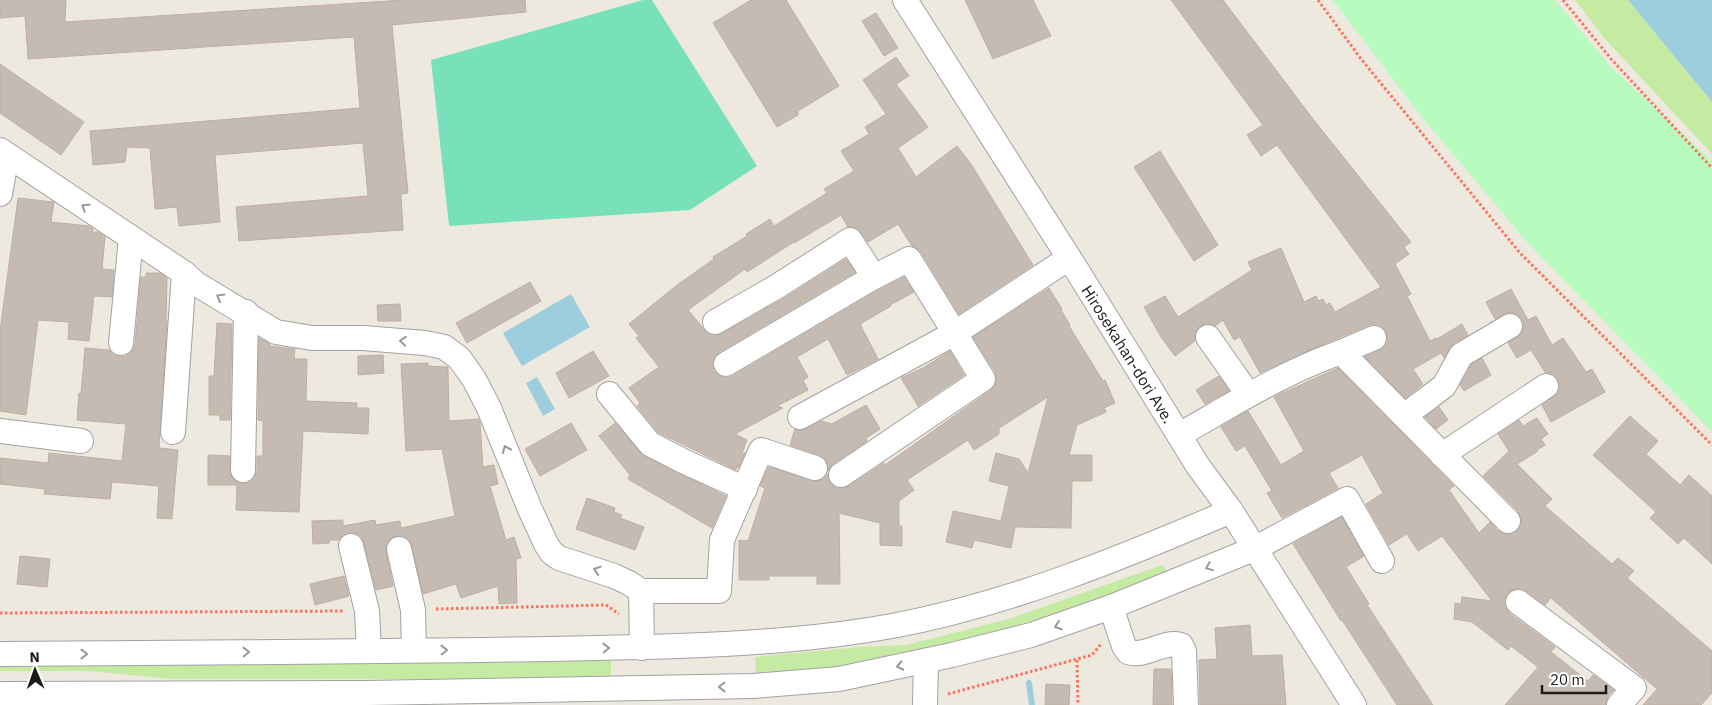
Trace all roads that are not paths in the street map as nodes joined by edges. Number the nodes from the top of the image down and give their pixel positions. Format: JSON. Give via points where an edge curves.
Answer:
{"nodes":[{"id":1,"x":906,"y":0,"type":"edge"},
{"id":2,"x":4,"y":153,"type":"edge"},
{"id":3,"x":0,"y":194,"type":"edge"},
{"id":4,"x":131,"y":238,"type":"junction"},
{"id":5,"x":1069,"y":258,"type":"junction"},
{"id":6,"x":184,"y":273,"type":"junction"},
{"id":7,"x":874,"y":278,"type":"junction"},
{"id":8,"x":246,"y":312,"type":"junction"},
{"id":9,"x":715,"y":322,"type":"dead end"},
{"id":10,"x":1510,"y":326,"type":"dead end"},
{"id":11,"x":954,"y":333,"type":"junction"},
{"id":12,"x":1208,"y":338,"type":"dead end"},
{"id":13,"x":1374,"y":338,"type":"dead end"},
{"id":14,"x":122,"y":343,"type":"dead end"},
{"id":15,"x":1341,"y":352,"type":"junction"},
{"id":16,"x":726,"y":364,"type":"dead end"},
{"id":17,"x":1546,"y":386,"type":"dead end"},
{"id":18,"x":609,"y":394,"type":"dead end"},
{"id":19,"x":1248,"y":394,"type":"junction"},
{"id":20,"x":1404,"y":416,"type":"junction"},
{"id":21,"x":800,"y":418,"type":"dead end"},
{"id":22,"x":0,"y":431,"type":"edge"},
{"id":23,"x":173,"y":432,"type":"dead end"},
{"id":24,"x":1178,"y":435,"type":"junction"},
{"id":25,"x":81,"y":441,"type":"dead end"},
{"id":26,"x":1442,"y":455,"type":"junction"},
{"id":27,"x":815,"y":468,"type":"dead end"},
{"id":28,"x":243,"y":470,"type":"dead end"},
{"id":29,"x":840,"y":475,"type":"dead end"},
{"id":30,"x":744,"y":489,"type":"junction"},
{"id":31,"x":1231,"y":511,"type":"junction"},
{"id":32,"x":1508,"y":521,"type":"dead end"},
{"id":33,"x":351,"y":546,"type":"dead end"},
{"id":34,"x":399,"y":549,"type":"dead end"},
{"id":35,"x":1254,"y":549,"type":"junction"},
{"id":36,"x":1382,"y":561,"type":"dead end"},
{"id":37,"x":641,"y":591,"type":"junction"},
{"id":38,"x":1518,"y":602,"type":"dead end"},
{"id":39,"x":1111,"y":607,"type":"junction"},
{"id":40,"x":642,"y":648,"type":"junction"},
{"id":41,"x":414,"y":650,"type":"junction"},
{"id":42,"x":369,"y":651,"type":"junction"},
{"id":43,"x":0,"y":654,"type":"edge"},
{"id":44,"x":926,"y":661,"type":"junction"},
{"id":45,"x":0,"y":694,"type":"edge"},
{"id":46,"x":754,"y":695,"type":"edge"},
{"id":47,"x":438,"y":698,"type":"edge"},
{"id":48,"x":145,"y":700,"type":"edge"},
{"id":49,"x":925,"y":703,"type":"edge"},
{"id":50,"x":1186,"y":705,"type":"edge"},
{"id":51,"x":1354,"y":705,"type":"edge"},
{"id":52,"x":1619,"y":705,"type":"edge"}],
"edges":[{"from":1,"to":5,"type":"street","name":"Hirosekahan-dori Ave."},
{"from":2,"to":3,"type":"street"},
{"from":4,"to":2,"type":"street","one_way":true},
{"from":4,"to":6,"type":"street"},
{"from":4,"to":14,"type":"street"},
{"from":5,"to":11,"type":"street"},
{"from":5,"to":24,"type":"street","name":"Hirosekahan-dori Ave."},
{"from":8,"to":6,"type":"street","one_way":true},
{"from":6,"to":23,"type":"street"},
{"from":7,"to":9,"type":"street","via":[[850,240]]},
{"from":7,"to":11,"type":"street","via":[[909,259]]},
{"from":7,"to":16,"type":"street"},
{"from":8,"to":28,"type":"street"},
{"from":37,"to":8,"type":"street","one_way":true,"via":[[614,576],[552,553],[529,507],[490,408],[459,358],[444,347],[363,338],[312,338],[276,332]]},
{"from":10,"to":20,"type":"street","via":[[1461,355],[1444,386]]},
{"from":11,"to":21,"type":"street"},
{"from":11,"to":29,"type":"street","via":[[983,379]]},
{"from":12,"to":19,"type":"street"},
{"from":13,"to":15,"type":"street"},
{"from":15,"to":19,"type":"street"},
{"from":15,"to":20,"type":"street"},
{"from":17,"to":26,"type":"street"},
{"from":18,"to":30,"type":"street","via":[[650,444]]},
{"from":19,"to":24,"type":"street"},
{"from":20,"to":26,"type":"street"},
{"from":22,"to":25,"type":"street"},
{"from":24,"to":31,"type":"street","name":"Hirosekahan-dori Ave."},
{"from":26,"to":32,"type":"street"},
{"from":27,"to":30,"type":"street","via":[[761,450]]},
{"from":30,"to":37,"type":"street","via":[[722,540],[719,591]]},
{"from":31,"to":35,"type":"street","name":"Hirosekahan-dori Ave."},
{"from":31,"to":40,"type":"street","via":[[1043,587],[959,611],[894,626],[822,637]]},
{"from":33,"to":42,"type":"street","via":[[367,611]]},
{"from":34,"to":41,"type":"street","via":[[413,610]]},
{"from":35,"to":36,"type":"street","via":[[1347,498]]},
{"from":35,"to":39,"type":"street","one_way":true},
{"from":35,"to":51,"type":"street","name":"Hirosekahan-dori Ave."},
{"from":37,"to":40,"type":"street"},
{"from":38,"to":52,"type":"street","via":[[1634,688]]},
{"from":39,"to":44,"type":"street","one_way":true,"via":[[1031,635]]},
{"from":39,"to":50,"type":"street","via":[[1128,652],[1142,653],[1174,643],[1181,645]]},
{"from":41,"to":40,"type":"street","one_way":true},
{"from":41,"to":42,"type":"street"},
{"from":43,"to":42,"type":"street","one_way":true},
{"from":44,"to":46,"type":"street","one_way":true},
{"from":44,"to":49,"type":"street"},
{"from":45,"to":48,"type":"street"},
{"from":46,"to":47,"type":"street","one_way":true},
{"from":47,"to":48,"type":"street"}]}
